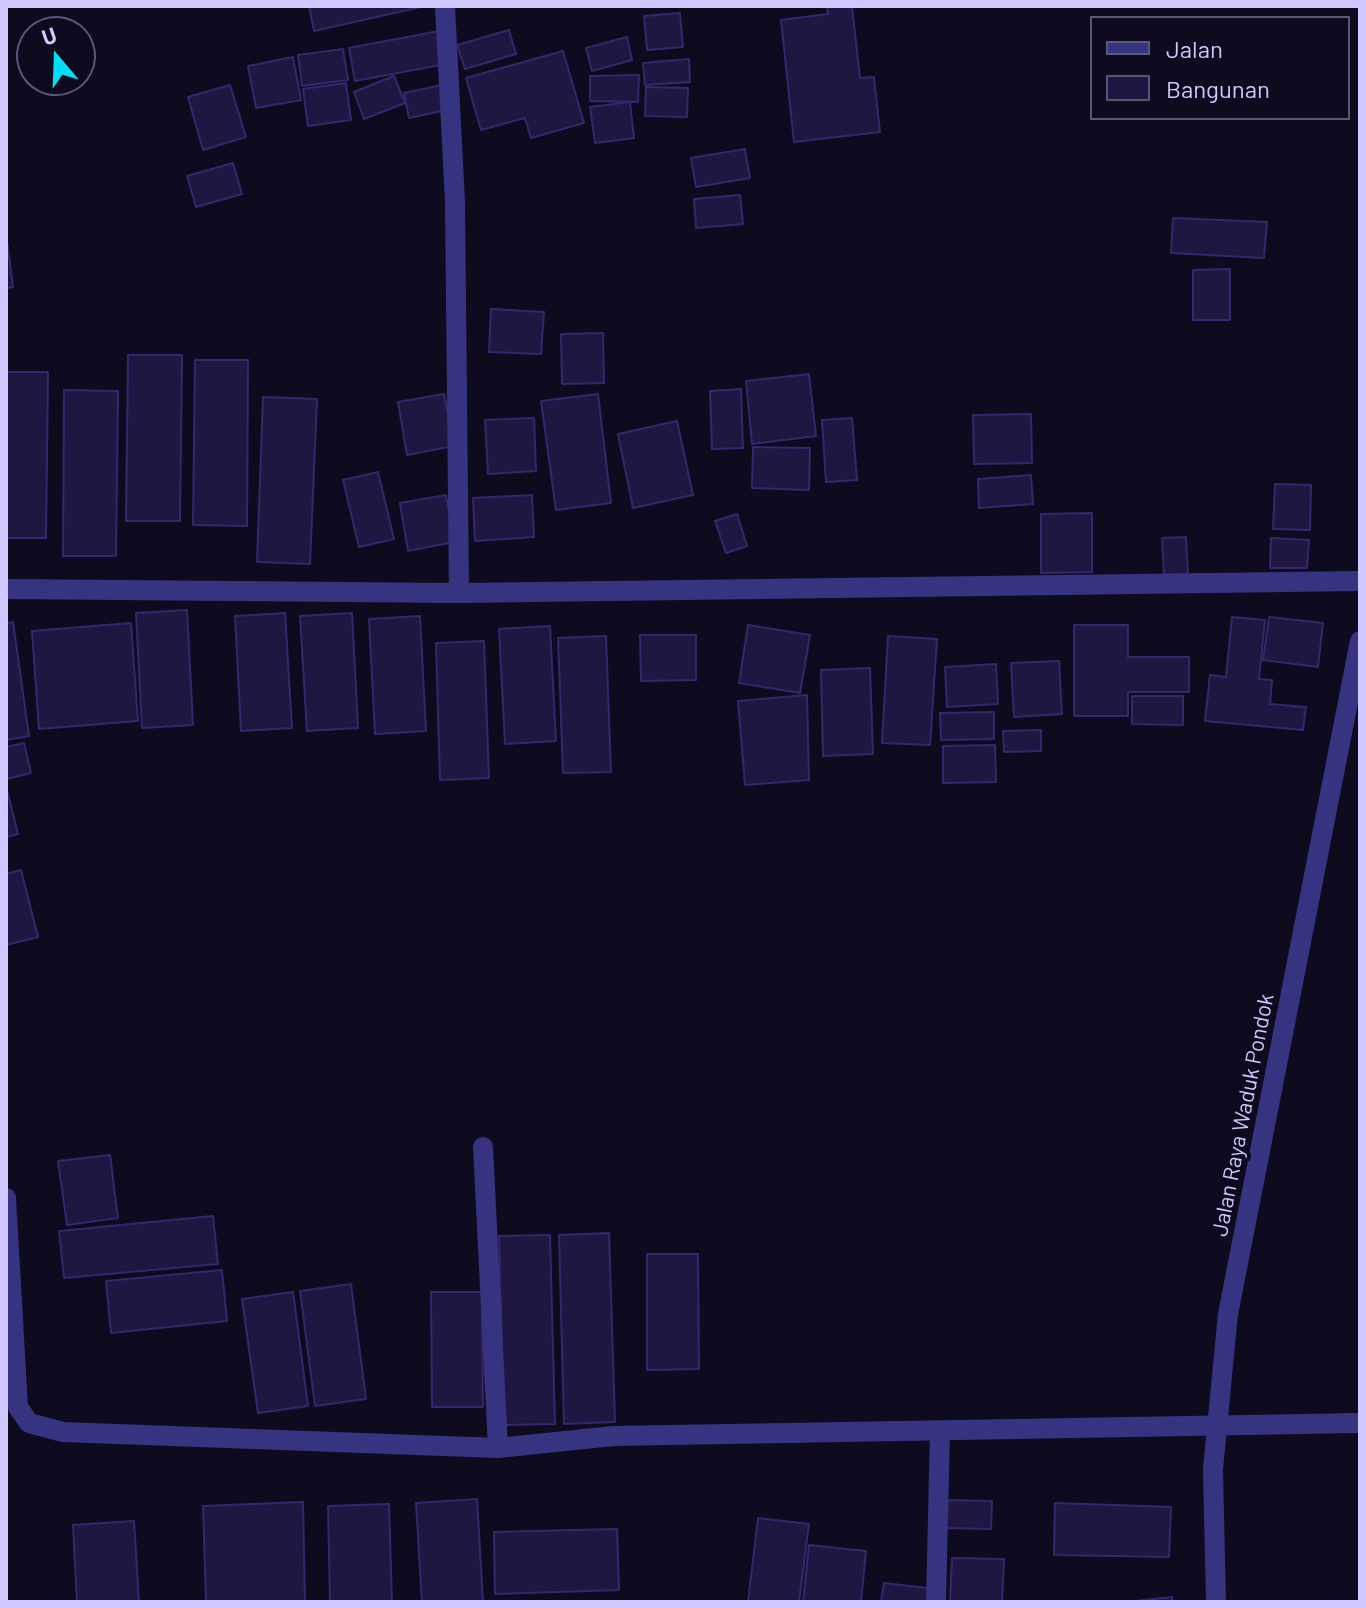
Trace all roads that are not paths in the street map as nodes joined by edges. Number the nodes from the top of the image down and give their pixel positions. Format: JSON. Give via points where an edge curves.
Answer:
{"nodes":[{"id":1,"x":445,"y":6,"type":"edge"},
{"id":2,"x":1360,"y":581,"type":"edge"},
{"id":3,"x":6,"y":589,"type":"edge"},
{"id":4,"x":459,"y":593,"type":"junction"},
{"id":5,"x":1360,"y":641,"type":"edge"},
{"id":6,"x":483,"y":1147,"type":"dead end"},
{"id":7,"x":6,"y":1198,"type":"edge"},
{"id":8,"x":1360,"y":1423,"type":"edge"},
{"id":9,"x":1216,"y":1427,"type":"junction"},
{"id":10,"x":940,"y":1432,"type":"junction"},
{"id":11,"x":498,"y":1448,"type":"junction"},
{"id":12,"x":936,"y":1602,"type":"edge"},
{"id":13,"x":1216,"y":1602,"type":"edge"}],
"edges":[{"from":1,"to":4,"type":"street","via":[[455,202]]},
{"from":2,"to":4,"type":"street"},
{"from":3,"to":4,"type":"street"},
{"from":5,"to":9,"type":"street","name":"Jalan Raya Waduk Pondok","via":[[1228,1314]]},
{"from":6,"to":11,"type":"street"},
{"from":7,"to":11,"type":"street","via":[[18,1407],[29,1423],[63,1432]]},
{"from":8,"to":9,"type":"street"},
{"from":9,"to":10,"type":"street"},
{"from":9,"to":13,"type":"street","name":"Jalan Raya Waduk Pondok"},
{"from":10,"to":11,"type":"street","via":[[613,1436]]},
{"from":10,"to":12,"type":"street"}]}
